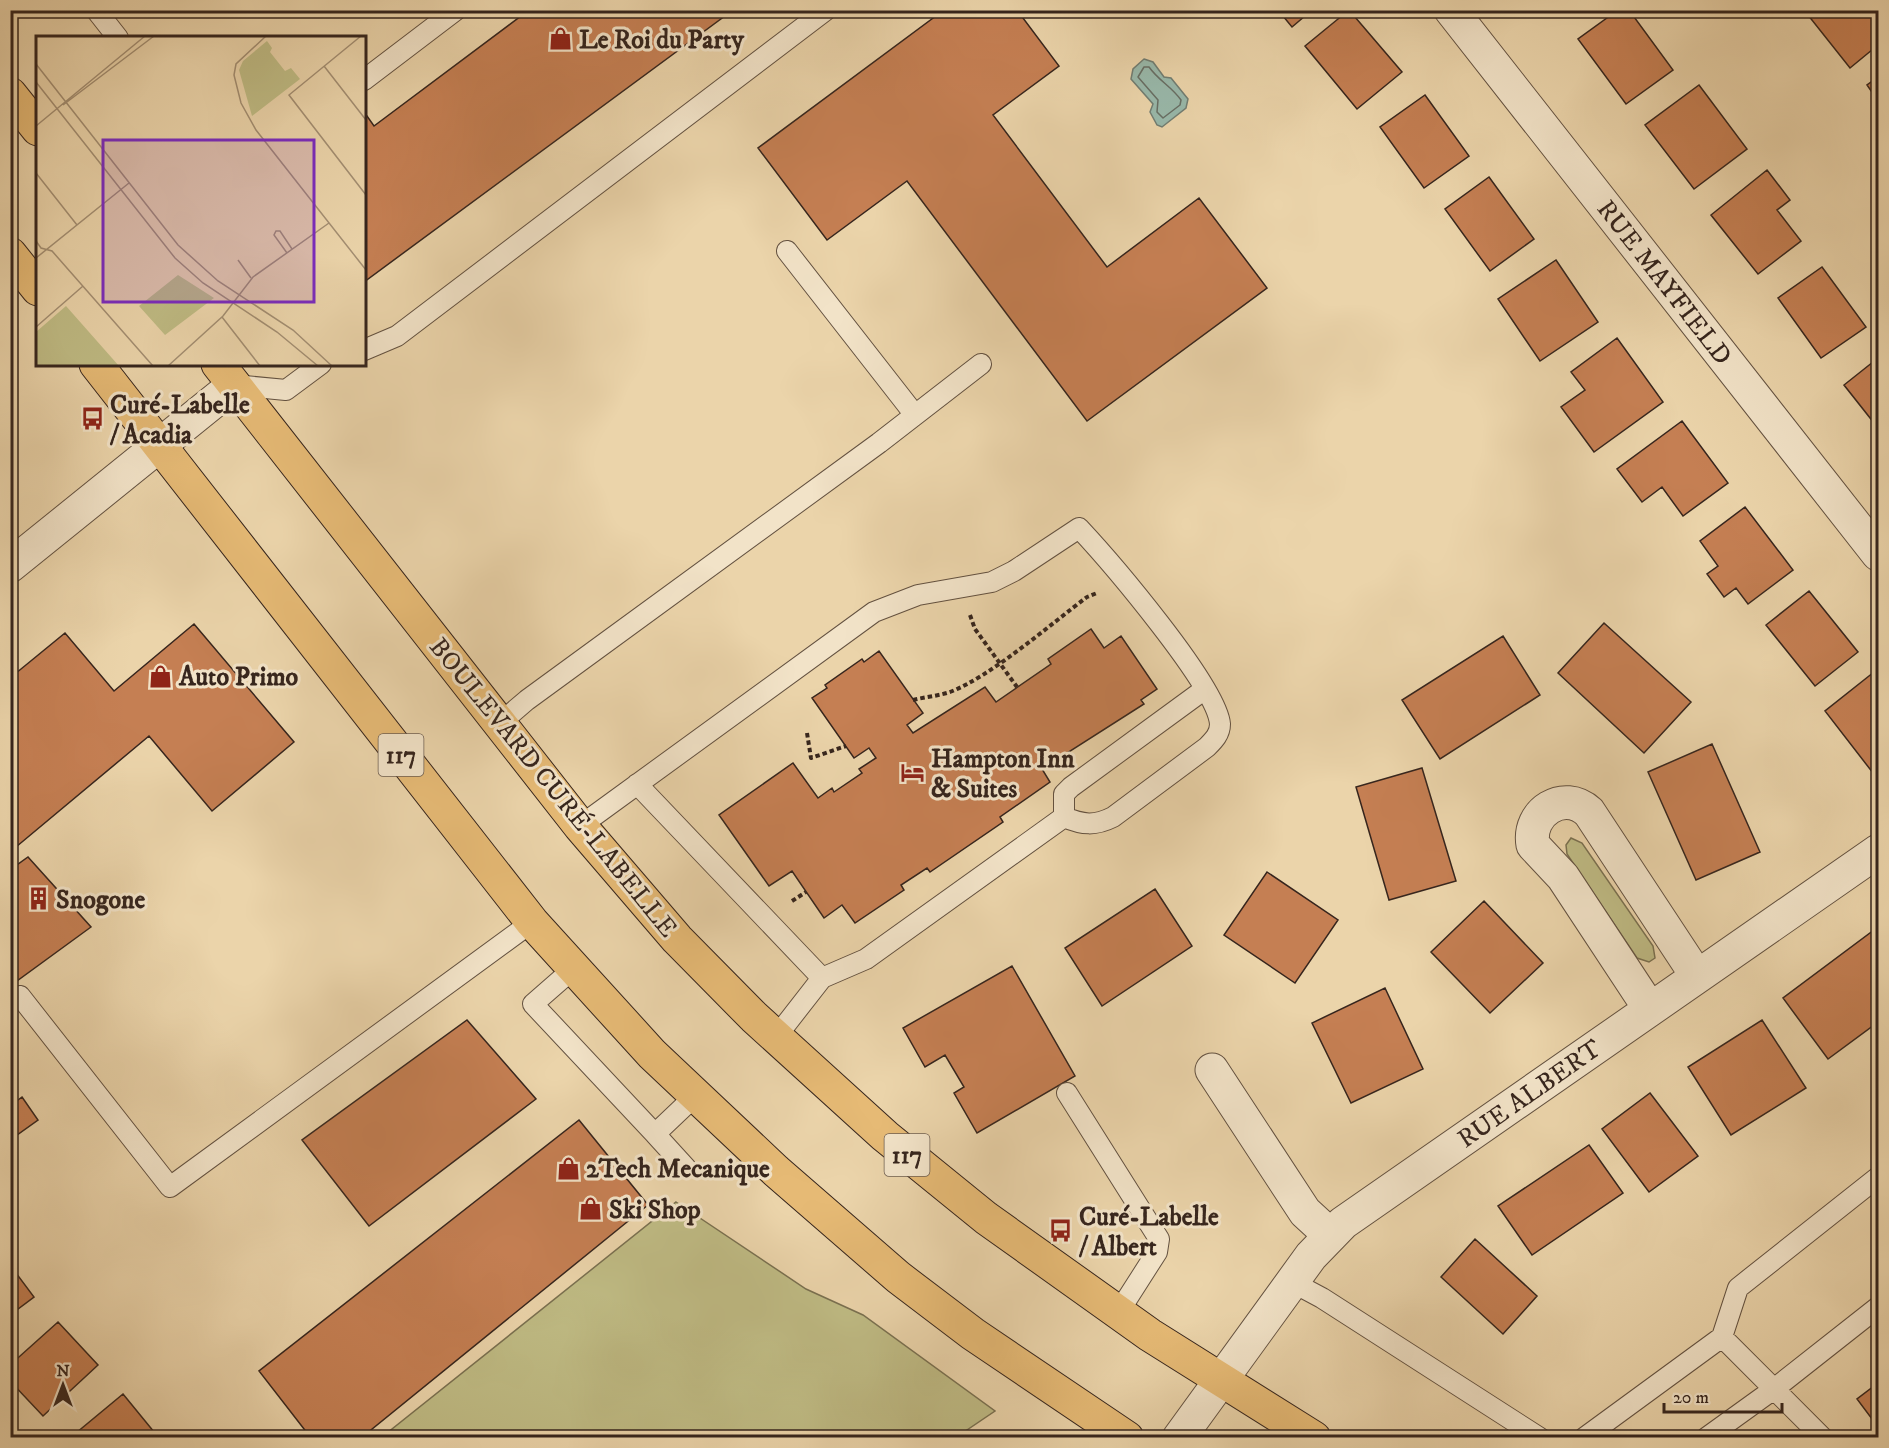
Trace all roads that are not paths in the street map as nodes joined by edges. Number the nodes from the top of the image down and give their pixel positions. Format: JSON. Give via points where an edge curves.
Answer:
{"nodes":[{"id":1,"x":96,"y":10,"type":"edge"},
{"id":2,"x":456,"y":10,"type":"edge"},
{"id":3,"x":826,"y":10,"type":"edge"},
{"id":4,"x":1451,"y":10,"type":"edge"},
{"id":5,"x":116,"y":36,"type":"edge"},
{"id":6,"x":366,"y":78,"type":"edge"},
{"id":7,"x":10,"y":94,"type":"edge"},
{"id":8,"x":36,"y":126,"type":"edge"},
{"id":9,"x":787,"y":251,"type":"dead end"},
{"id":10,"x":10,"y":254,"type":"edge"},
{"id":11,"x":36,"y":286,"type":"edge"},
{"id":12,"x":366,"y":349,"type":"edge"},
{"id":13,"x":981,"y":364,"type":"dead end"},
{"id":14,"x":98,"y":366,"type":"edge"},
{"id":15,"x":318,"y":366,"type":"edge"},
{"id":16,"x":226,"y":375,"type":"edge"},
{"id":17,"x":915,"y":415,"type":"junction"},
{"id":18,"x":160,"y":447,"type":"junction"},
{"id":19,"x":1878,"y":554,"type":"edge"},
{"id":20,"x":10,"y":566,"type":"edge"},
{"id":21,"x":1205,"y":688,"type":"junction"},
{"id":22,"x":499,"y":724,"type":"junction"},
{"id":23,"x":637,"y":784,"type":"junction"},
{"id":24,"x":1064,"y":817,"type":"junction"},
{"id":25,"x":580,"y":826,"type":"junction"},
{"id":26,"x":1878,"y":851,"type":"edge"},
{"id":27,"x":532,"y":921,"type":"junction"},
{"id":28,"x":573,"y":969,"type":"junction"},
{"id":29,"x":1697,"y":976,"type":"junction"},
{"id":30,"x":822,"y":978,"type":"junction"},
{"id":31,"x":20,"y":996,"type":"dead end"},
{"id":32,"x":1650,"y":1010,"type":"junction"},
{"id":33,"x":776,"y":1037,"type":"junction"},
{"id":34,"x":1212,"y":1070,"type":"dead end"},
{"id":35,"x":1067,"y":1094,"type":"dead end"},
{"id":36,"x":695,"y":1096,"type":"junction"},
{"id":37,"x":655,"y":1134,"type":"junction"},
{"id":38,"x":686,"y":1168,"type":"dead end"},
{"id":39,"x":1878,"y":1177,"type":"edge"},
{"id":40,"x":1330,"y":1234,"type":"junction"},
{"id":41,"x":1292,"y":1282,"type":"junction"},
{"id":42,"x":1878,"y":1307,"type":"edge"},
{"id":43,"x":1118,"y":1313,"type":"junction"},
{"id":44,"x":1722,"y":1337,"type":"junction"},
{"id":45,"x":1221,"y":1380,"type":"junction"},
{"id":46,"x":1774,"y":1389,"type":"junction"},
{"id":47,"x":1127,"y":1437,"type":"edge"},
{"id":48,"x":1179,"y":1437,"type":"edge"},
{"id":49,"x":1314,"y":1437,"type":"edge"},
{"id":50,"x":1540,"y":1437,"type":"edge"},
{"id":51,"x":1584,"y":1437,"type":"edge"},
{"id":52,"x":1706,"y":1437,"type":"edge"},
{"id":53,"x":1823,"y":1437,"type":"edge"}],
"edges":[{"from":1,"to":5,"type":"lane"},
{"from":2,"to":6,"type":"lane"},
{"from":3,"to":12,"type":"lane","via":[[397,336]]},
{"from":4,"to":19,"type":"street","name":"RUE MAYFIELD"},
{"from":7,"to":8,"type":"main road"},
{"from":9,"to":17,"type":"lane"},
{"from":10,"to":11,"type":"main road"},
{"from":13,"to":17,"type":"lane"},
{"from":14,"to":18,"type":"main road","number":"117"},
{"from":15,"to":16,"type":"lane","via":[[286,390]]},
{"from":16,"to":18,"type":"street"},
{"from":16,"to":22,"type":"main road","name":"BOULEVARD CURÉ-LABELLE","number":"117"},
{"from":17,"to":22,"type":"lane"},
{"from":18,"to":20,"type":"street"},
{"from":18,"to":27,"type":"main road","number":"117"},
{"from":21,"to":23,"type":"lane","via":[[1122,574],[1079,528],[992,582],[918,595],[874,612]]},
{"from":21,"to":24,"type":"lane","via":[[1071,787],[1064,794]]},
{"from":21,"to":24,"type":"lane","via":[[1218,711],[1220,727],[1207,747],[1101,823]]},
{"from":22,"to":25,"type":"main road","name":"BOULEVARD CURÉ-LABELLE","number":"117"},
{"from":23,"to":25,"type":"lane"},
{"from":23,"to":30,"type":"lane"},
{"from":24,"to":30,"type":"lane","via":[[866,959]]},
{"from":25,"to":33,"type":"main road","name":"BOULEVARD CURÉ-LABELLE","number":"117","via":[[677,939]]},
{"from":26,"to":29,"type":"street","name":"RUE ALBERT"},
{"from":27,"to":28,"type":"main road","number":"117"},
{"from":27,"to":31,"type":"lane","via":[[170,1187]]},
{"from":28,"to":36,"type":"main road","number":"117"},
{"from":28,"to":37,"type":"lane","via":[[533,1004]]},
{"from":29,"to":32,"type":"street","name":"RUE ALBERT"},
{"from":29,"to":32,"type":"street","via":[[1589,812],[1582,805],[1566,801],[1548,808],[1535,823],[1533,845],[1563,877]]},
{"from":30,"to":33,"type":"lane"},
{"from":32,"to":40,"type":"street","name":"RUE ALBERT"},
{"from":33,"to":43,"type":"main road","name":"BOULEVARD CURÉ-LABELLE","number":"117","via":[[943,1184]]},
{"from":34,"to":40,"type":"street","via":[[1305,1212]]},
{"from":35,"to":43,"type":"lane","via":[[1159,1239],[1157,1252]]},
{"from":36,"to":37,"type":"lane"},
{"from":36,"to":47,"type":"main road","number":"117","via":[[898,1277],[982,1341]]},
{"from":37,"to":38,"type":"lane"},
{"from":39,"to":44,"type":"lane","via":[[1738,1288]]},
{"from":40,"to":41,"type":"street","name":"RUE ALBERT"},
{"from":41,"to":45,"type":"street","name":"RUE ALBERT"},
{"from":41,"to":50,"type":"lane"},
{"from":42,"to":46,"type":"lane"},
{"from":43,"to":45,"type":"main road","name":"BOULEVARD CURÉ-LABELLE","number":"117"},
{"from":44,"to":46,"type":"lane"},
{"from":44,"to":51,"type":"lane"},
{"from":45,"to":48,"type":"street","name":"RUE ALBERT"},
{"from":45,"to":49,"type":"main road","name":"BOULEVARD CURÉ-LABELLE","number":"117"},
{"from":46,"to":52,"type":"lane"},
{"from":46,"to":53,"type":"lane"}]}
